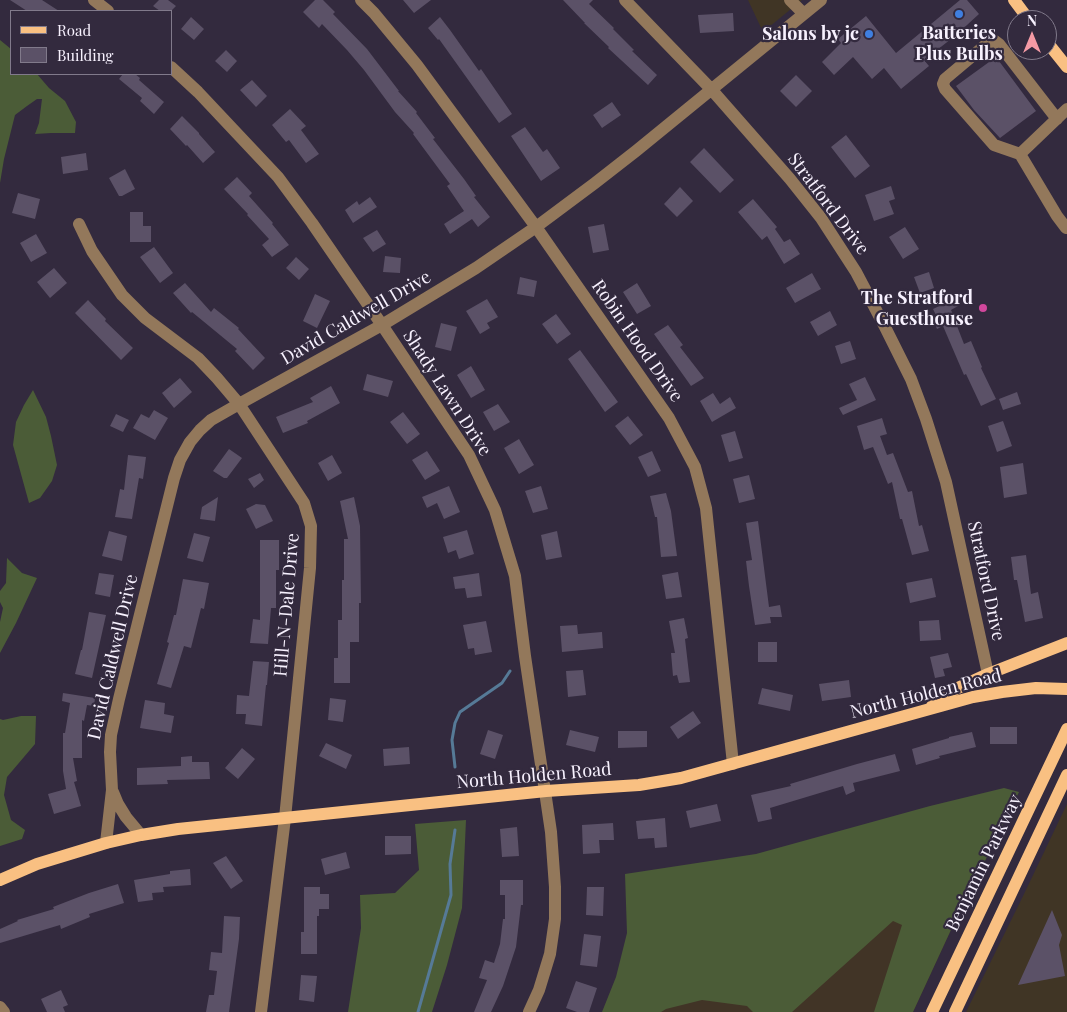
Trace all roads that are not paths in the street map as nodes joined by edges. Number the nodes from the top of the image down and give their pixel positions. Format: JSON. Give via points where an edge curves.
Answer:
{"nodes":[{"id":1,"x":94,"y":0,"type":"edge"},
{"id":2,"x":361,"y":0,"type":"edge"},
{"id":3,"x":625,"y":0,"type":"edge"},
{"id":4,"x":790,"y":0,"type":"edge"},
{"id":5,"x":821,"y":0,"type":"edge"},
{"id":6,"x":1014,"y":0,"type":"edge"},
{"id":7,"x":107,"y":10,"type":"edge"},
{"id":8,"x":1022,"y":10,"type":"edge"},
{"id":9,"x":804,"y":14,"type":"junction"},
{"id":10,"x":1057,"y":54,"type":"edge"},
{"id":11,"x":1067,"y":67,"type":"edge"},
{"id":12,"x":172,"y":68,"type":"edge"},
{"id":13,"x":711,"y":89,"type":"junction"},
{"id":14,"x":1067,"y":109,"type":"edge"},
{"id":15,"x":1057,"y":119,"type":"junction"},
{"id":16,"x":1020,"y":154,"type":"junction"},
{"id":17,"x":79,"y":224,"type":"dead end"},
{"id":18,"x":536,"y":227,"type":"junction"},
{"id":19,"x":1067,"y":228,"type":"edge"},
{"id":20,"x":382,"y":325,"type":"junction"},
{"id":21,"x":239,"y":404,"type":"junction"},
{"id":22,"x":1067,"y":643,"type":"edge"},
{"id":23,"x":988,"y":674,"type":"junction"},
{"id":24,"x":1067,"y":688,"type":"edge"},
{"id":25,"x":929,"y":708,"type":"junction"},
{"id":26,"x":1067,"y":729,"type":"edge"},
{"id":27,"x":733,"y":764,"type":"junction"},
{"id":28,"x":1067,"y":775,"type":"edge"},
{"id":29,"x":112,"y":790,"type":"junction"},
{"id":30,"x":546,"y":791,"type":"junction"},
{"id":31,"x":285,"y":818,"type":"junction"},
{"id":32,"x":141,"y":835,"type":"junction"},
{"id":33,"x":106,"y":843,"type":"junction"},
{"id":34,"x":0,"y":880,"type":"edge"},
{"id":35,"x":0,"y":1007,"type":"edge"},
{"id":36,"x":4,"y":1012,"type":"edge"},
{"id":37,"x":261,"y":1012,"type":"edge"},
{"id":38,"x":529,"y":1012,"type":"edge"},
{"id":39,"x":932,"y":1012,"type":"edge"},
{"id":40,"x":955,"y":1012,"type":"edge"}],
"edges":[{"from":1,"to":7,"type":"street"},
{"from":2,"to":18,"type":"street","name":"Robin Hood Drive","via":[[417,65]]},
{"from":3,"to":13,"type":"street","name":"Stratford Drive"},
{"from":4,"to":9,"type":"street"},
{"from":5,"to":9,"type":"street","name":"David Caldwell Drive"},
{"from":6,"to":8,"type":"main road"},
{"from":9,"to":13,"type":"street","name":"David Caldwell Drive"},
{"from":10,"to":11,"type":"main road"},
{"from":12,"to":20,"type":"street","name":"Shady Lawn Drive","via":[[278,177]]},
{"from":13,"to":18,"type":"street","name":"David Caldwell Drive"},
{"from":13,"to":23,"type":"street","name":"Stratford Drive","via":[[821,218],[856,272],[911,379],[946,482]]},
{"from":14,"to":15,"type":"street"},
{"from":15,"to":16,"type":"street"},
{"from":15,"to":16,"type":"street","via":[[995,41],[989,42],[945,79],[944,89],[994,145]]},
{"from":16,"to":19,"type":"street"},
{"from":17,"to":21,"type":"street","name":"Hill-N-Dale Drive","via":[[92,251],[122,294],[145,318],[198,358]]},
{"from":18,"to":20,"type":"street","name":"David Caldwell Drive"},
{"from":18,"to":27,"type":"street","name":"Robin Hood Drive","via":[[670,418],[695,467],[706,508]]},
{"from":20,"to":21,"type":"street","name":"David Caldwell Drive"},
{"from":20,"to":30,"type":"street","name":"Shady Lawn Drive","via":[[469,455],[495,510],[515,576]]},
{"from":21,"to":29,"type":"street","name":"David Caldwell Drive","via":[[200,430],[180,460],[174,478],[111,735]]},
{"from":21,"to":31,"type":"street","name":"Hill-N-Dale Drive","via":[[304,503],[311,526],[310,568]]},
{"from":22,"to":23,"type":"main road"},
{"from":23,"to":25,"type":"main road","via":[[947,693]]},
{"from":24,"to":25,"type":"main road","name":"North Holden Road","via":[[1002,692]]},
{"from":25,"to":27,"type":"main road","name":"North Holden Road"},
{"from":26,"to":39,"type":"main road","name":"Benjamin Parkway"},
{"from":27,"to":30,"type":"main road","name":"North Holden Road","via":[[663,782]]},
{"from":28,"to":40,"type":"main road","name":"Benjamin Parkway"},
{"from":29,"to":32,"type":"street","name":"David Caldwell Drive","via":[[126,817]]},
{"from":29,"to":33,"type":"street","name":"David Caldwell Drive"},
{"from":30,"to":31,"type":"main road","name":"North Holden Road"},
{"from":30,"to":38,"type":"street","name":"Shady Lawn Drive","via":[[555,919],[550,954]]},
{"from":31,"to":32,"type":"main road","name":"North Holden Road"},
{"from":31,"to":37,"type":"street","name":"Hill-N-Dale Drive"},
{"from":32,"to":33,"type":"main road","name":"North Holden Road"},
{"from":33,"to":34,"type":"main road","name":"North Holden Road","via":[[37,864]]},
{"from":35,"to":36,"type":"street"}]}
